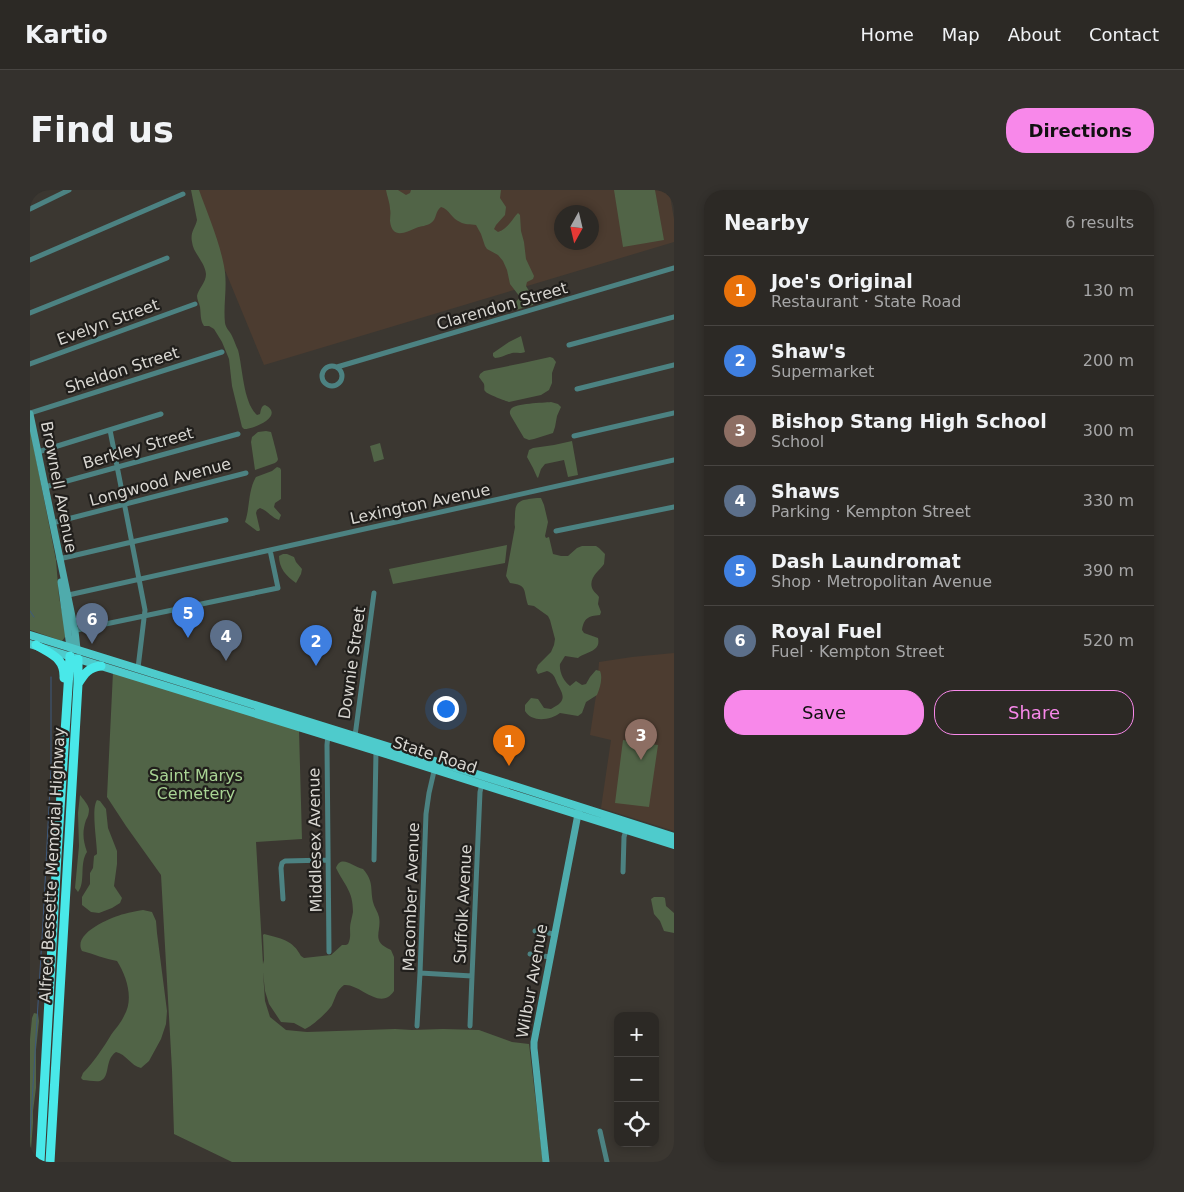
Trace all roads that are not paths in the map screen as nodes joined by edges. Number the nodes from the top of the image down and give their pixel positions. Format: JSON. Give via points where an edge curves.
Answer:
{"nodes":[{"id":1,"x":69,"y":190,"type":"edge"},
{"id":2,"x":183,"y":194,"type":"dead end"},
{"id":3,"x":30,"y":209,"type":"edge"},
{"id":4,"x":167,"y":258,"type":"dead end"},
{"id":5,"x":30,"y":260,"type":"edge"},
{"id":6,"x":674,"y":268,"type":"edge"},
{"id":7,"x":195,"y":304,"type":"dead end"},
{"id":8,"x":30,"y":313,"type":"edge"},
{"id":9,"x":674,"y":317,"type":"edge"},
{"id":10,"x":569,"y":345,"type":"dead end"},
{"id":11,"x":222,"y":352,"type":"dead end"},
{"id":12,"x":30,"y":364,"type":"edge"},
{"id":13,"x":674,"y":365,"type":"edge"},
{"id":14,"x":336,"y":367,"type":"dead end"},
{"id":15,"x":577,"y":389,"type":"dead end"},
{"id":16,"x":30,"y":413,"type":"edge"},
{"id":17,"x":674,"y":413,"type":"edge"},
{"id":18,"x":161,"y":414,"type":"dead end"},
{"id":19,"x":110,"y":430,"type":"junction"},
{"id":20,"x":238,"y":434,"type":"dead end"},
{"id":21,"x":574,"y":436,"type":"dead end"},
{"id":22,"x":38,"y":452,"type":"junction"},
{"id":23,"x":674,"y":460,"type":"edge"},
{"id":24,"x":117,"y":467,"type":"junction"},
{"id":25,"x":246,"y":473,"type":"dead end"},
{"id":26,"x":45,"y":487,"type":"junction"},
{"id":27,"x":124,"y":504,"type":"junction"},
{"id":28,"x":674,"y":508,"type":"edge"},
{"id":29,"x":226,"y":520,"type":"dead end"},
{"id":30,"x":52,"y":523,"type":"junction"},
{"id":31,"x":556,"y":531,"type":"dead end"},
{"id":32,"x":132,"y":542,"type":"junction"},
{"id":33,"x":270,"y":550,"type":"junction"},
{"id":34,"x":60,"y":563,"type":"junction"},
{"id":35,"x":139,"y":579,"type":"junction"},
{"id":36,"x":374,"y":593,"type":"dead end"},
{"id":37,"x":65,"y":596,"type":"junction"},
{"id":38,"x":145,"y":616,"type":"junction"},
{"id":39,"x":72,"y":631,"type":"junction"},
{"id":40,"x":30,"y":635,"type":"edge"},
{"id":41,"x":33,"y":644,"type":"edge"},
{"id":42,"x":74,"y":653,"type":"junction"},
{"id":43,"x":101,"y":666,"type":"junction"},
{"id":44,"x":138,"y":668,"type":"junction"},
{"id":45,"x":78,"y":684,"type":"junction"},
{"id":46,"x":217,"y":697,"type":"junction"},
{"id":47,"x":65,"y":731,"type":"junction"},
{"id":48,"x":329,"y":732,"type":"junction"},
{"id":49,"x":355,"y":736,"type":"junction"},
{"id":50,"x":376,"y":751,"type":"junction"},
{"id":51,"x":436,"y":765,"type":"junction"},
{"id":52,"x":482,"y":784,"type":"junction"},
{"id":53,"x":579,"y":811,"type":"junction"},
{"id":54,"x":626,"y":830,"type":"junction"},
{"id":55,"x":674,"y":837,"type":"edge"},
{"id":56,"x":674,"y":845,"type":"edge"},
{"id":57,"x":328,"y":860,"type":"junction"},
{"id":58,"x":374,"y":860,"type":"dead end"},
{"id":59,"x":623,"y":872,"type":"dead end"},
{"id":60,"x":283,"y":899,"type":"dead end"},
{"id":61,"x":534,"y":931,"type":"dead end"},
{"id":62,"x":554,"y":934,"type":"junction"},
{"id":63,"x":329,"y":952,"type":"dead end"},
{"id":64,"x":530,"y":954,"type":"dead end"},
{"id":65,"x":550,"y":957,"type":"junction"},
{"id":66,"x":420,"y":973,"type":"junction"},
{"id":67,"x":472,"y":976,"type":"junction"},
{"id":68,"x":417,"y":1026,"type":"dead end"},
{"id":69,"x":470,"y":1026,"type":"dead end"},
{"id":70,"x":600,"y":1131,"type":"dead end"},
{"id":71,"x":40,"y":1162,"type":"edge"},
{"id":72,"x":50,"y":1162,"type":"edge"},
{"id":73,"x":546,"y":1162,"type":"edge"},
{"id":74,"x":607,"y":1162,"type":"edge"}],
"edges":[{"from":1,"to":3,"type":"street"},
{"from":2,"to":5,"type":"street"},
{"from":4,"to":8,"type":"street"},
{"from":6,"to":14,"type":"street","name":"Clarendon Street"},
{"from":7,"to":12,"type":"street","name":"Evelyn Street"},
{"from":9,"to":10,"type":"street"},
{"from":11,"to":16,"type":"street","name":"Sheldon Street"},
{"from":13,"to":15,"type":"street"},
{"from":16,"to":22,"type":"street","name":"Brownell Avenue"},
{"from":17,"to":21,"type":"street"},
{"from":18,"to":19,"type":"street"},
{"from":19,"to":22,"type":"street"},
{"from":19,"to":24,"type":"street"},
{"from":20,"to":24,"type":"street","name":"Berkley Street"},
{"from":22,"to":26,"type":"street","name":"Brownell Avenue"},
{"from":23,"to":33,"type":"street","name":"Lexington Avenue"},
{"from":24,"to":26,"type":"street","name":"Berkley Street"},
{"from":24,"to":27,"type":"street"},
{"from":25,"to":27,"type":"street","name":"Longwood Avenue"},
{"from":26,"to":30,"type":"street","name":"Brownell Avenue"},
{"from":27,"to":30,"type":"street","name":"Longwood Avenue"},
{"from":27,"to":32,"type":"street"},
{"from":28,"to":31,"type":"street"},
{"from":29,"to":32,"type":"street"},
{"from":30,"to":34,"type":"street","name":"Brownell Avenue"},
{"from":32,"to":34,"type":"street"},
{"from":32,"to":35,"type":"street"},
{"from":33,"to":35,"type":"street","name":"Lexington Avenue"},
{"from":33,"to":38,"type":"street","via":[[278,588]]},
{"from":34,"to":37,"type":"street","name":"Brownell Avenue"},
{"from":35,"to":37,"type":"street","name":"Lexington Avenue"},
{"from":35,"to":38,"type":"street"},
{"from":36,"to":49,"type":"street","name":"Downie Street"},
{"from":37,"to":39,"type":"street","name":"Brownell Avenue"},
{"from":38,"to":39,"type":"street"},
{"from":38,"to":44,"type":"street"},
{"from":39,"to":42,"type":"street","name":"Brownell Avenue"},
{"from":40,"to":42,"type":"main road"},
{"from":41,"to":42,"type":"main road"},
{"from":41,"to":47,"type":"highway","via":[[58,658],[64,669]]},
{"from":42,"to":43,"type":"main road"},
{"from":42,"to":44,"type":"main road"},
{"from":42,"to":45,"type":"highway","name":"Alfred Bessette Memorial Highway"},
{"from":42,"to":47,"type":"highway","name":"Alfred Bessette Memorial Highway"},
{"from":43,"to":45,"type":"highway","via":[[87,671]]},
{"from":43,"to":46,"type":"main road"},
{"from":44,"to":46,"type":"main road"},
{"from":45,"to":72,"type":"highway","name":"Alfred Bessette Memorial Highway"},
{"from":46,"to":48,"type":"main road","name":"State Road"},
{"from":47,"to":71,"type":"highway","name":"Alfred Bessette Memorial Highway"},
{"from":48,"to":49,"type":"main road","name":"State Road"},
{"from":48,"to":50,"type":"main road","name":"State Road"},
{"from":48,"to":57,"type":"street","name":"Middlesex Avenue"},
{"from":49,"to":51,"type":"main road","name":"State Road"},
{"from":50,"to":51,"type":"main road","name":"State Road"},
{"from":50,"to":58,"type":"street"},
{"from":51,"to":52,"type":"main road","name":"State Road"},
{"from":51,"to":53,"type":"main road","name":"State Road"},
{"from":51,"to":66,"type":"street","name":"Macomber Avenue","via":[[426,819]]},
{"from":52,"to":53,"type":"main road","name":"State Road"},
{"from":52,"to":67,"type":"street","name":"Suffolk Avenue"},
{"from":53,"to":54,"type":"main road","name":"State Road"},
{"from":53,"to":55,"type":"main road","name":"State Road"},
{"from":53,"to":62,"type":"street","name":"Wilbur Avenue"},
{"from":54,"to":56,"type":"main road","name":"State Road"},
{"from":54,"to":59,"type":"street"},
{"from":57,"to":60,"type":"street","via":[[282,863]]},
{"from":57,"to":63,"type":"street","name":"Middlesex Avenue"},
{"from":61,"to":62,"type":"street"},
{"from":62,"to":65,"type":"street","name":"Wilbur Avenue"},
{"from":64,"to":65,"type":"street"},
{"from":65,"to":73,"type":"street","name":"Wilbur Avenue","via":[[534,1048]]},
{"from":66,"to":67,"type":"street"},
{"from":66,"to":68,"type":"street","name":"Macomber Avenue"},
{"from":67,"to":69,"type":"street","name":"Suffolk Avenue"},
{"from":70,"to":74,"type":"street"}]}
